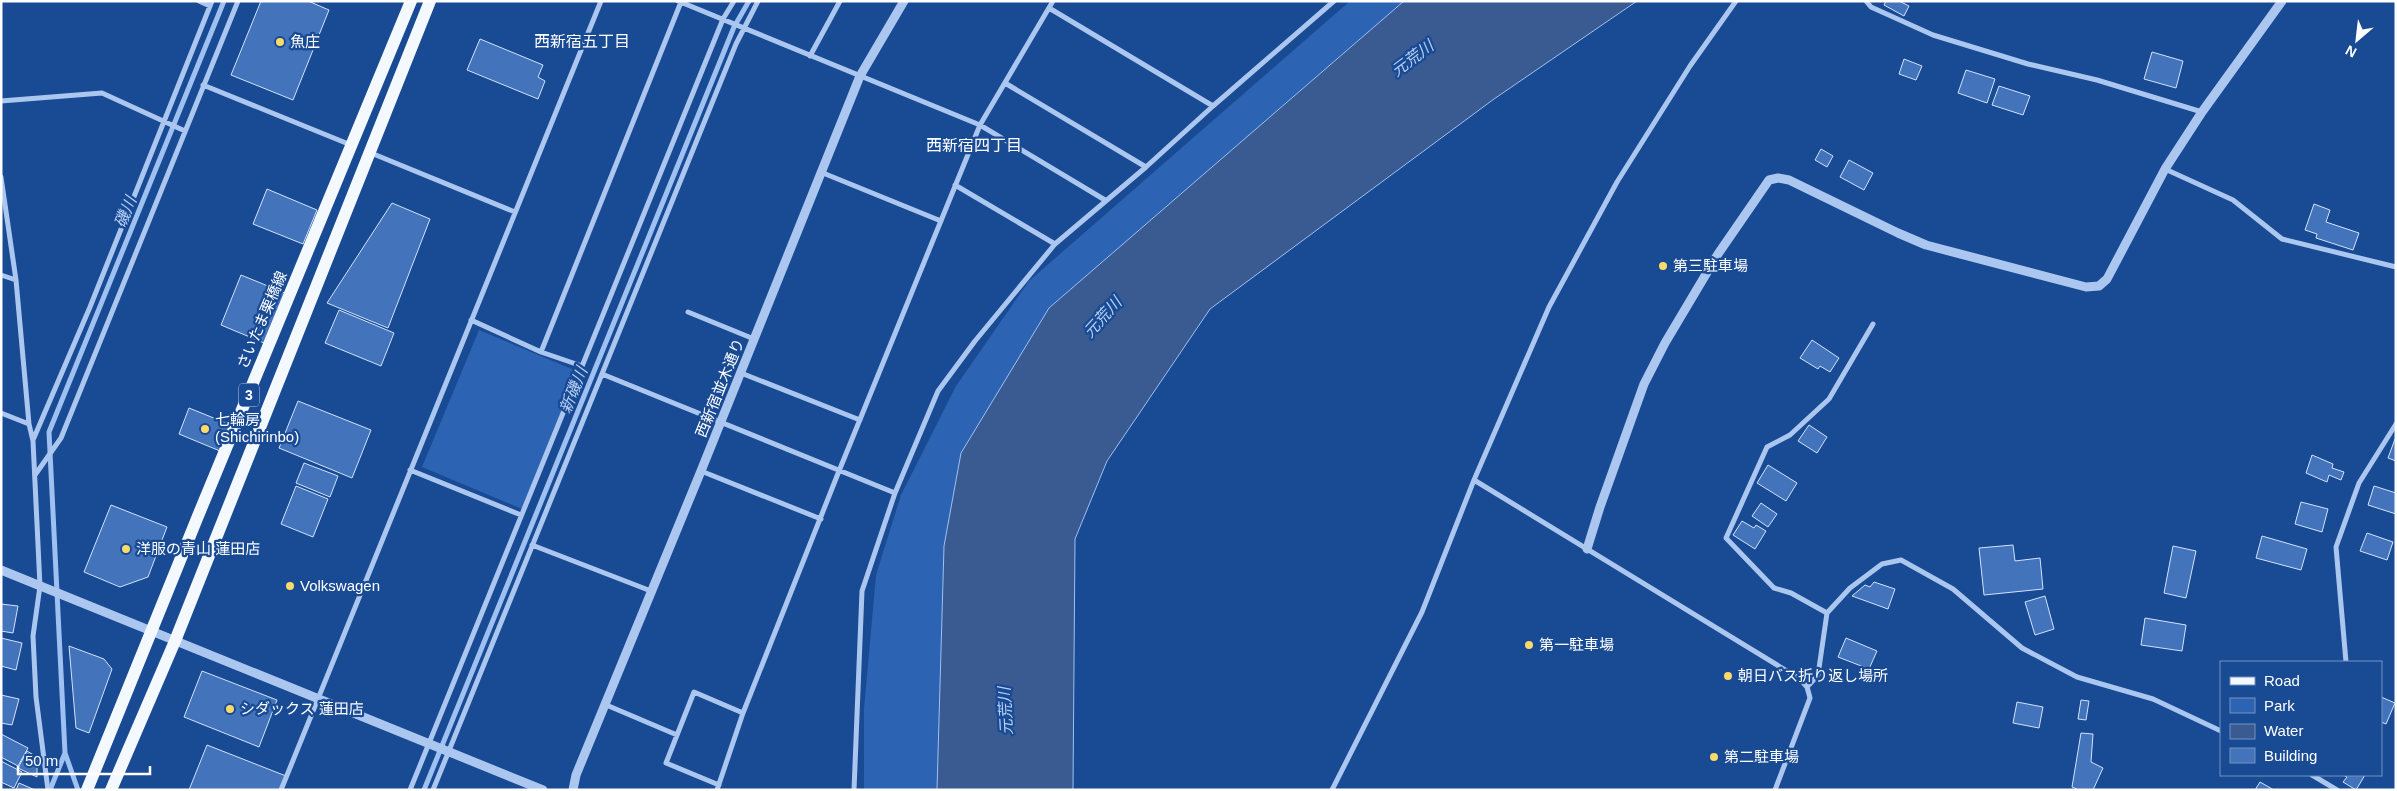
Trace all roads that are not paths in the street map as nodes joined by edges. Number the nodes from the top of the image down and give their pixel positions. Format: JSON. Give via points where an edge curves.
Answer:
{"nodes":[{"id":1,"x":199,"y":1,"type":"edge"},
{"id":2,"x":238,"y":1,"type":"edge"},
{"id":3,"x":411,"y":1,"type":"edge"},
{"id":4,"x":430,"y":1,"type":"edge"},
{"id":5,"x":601,"y":1,"type":"edge"},
{"id":6,"x":734,"y":1,"type":"edge"},
{"id":7,"x":758,"y":1,"type":"edge"},
{"id":8,"x":840,"y":1,"type":"edge"},
{"id":9,"x":904,"y":1,"type":"edge"},
{"id":10,"x":1053,"y":1,"type":"edge"},
{"id":11,"x":1334,"y":1,"type":"edge"},
{"id":12,"x":1736,"y":1,"type":"edge"},
{"id":13,"x":1866,"y":1,"type":"edge"},
{"id":14,"x":2282,"y":1,"type":"edge"},
{"id":15,"x":680,"y":2,"type":"edge"},
{"id":16,"x":211,"y":4,"type":"edge"},
{"id":17,"x":1049,"y":8,"type":"junction"},
{"id":18,"x":723,"y":19,"type":"junction"},
{"id":19,"x":744,"y":28,"type":"junction"},
{"id":20,"x":810,"y":56,"type":"junction"},
{"id":21,"x":860,"y":76,"type":"junction"},
{"id":22,"x":1005,"y":83,"type":"junction"},
{"id":23,"x":203,"y":86,"type":"junction"},
{"id":24,"x":1,"y":101,"type":"edge"},
{"id":25,"x":1212,"y":106,"type":"junction"},
{"id":26,"x":2202,"y":112,"type":"junction"},
{"id":27,"x":164,"y":120,"type":"junction"},
{"id":28,"x":980,"y":125,"type":"junction"},
{"id":29,"x":185,"y":131,"type":"junction"},
{"id":30,"x":352,"y":145,"type":"junction"},
{"id":31,"x":369,"y":152,"type":"junction"},
{"id":32,"x":1146,"y":167,"type":"junction"},
{"id":33,"x":2165,"y":169,"type":"junction"},
{"id":34,"x":823,"y":173,"type":"junction"},
{"id":35,"x":1,"y":177,"type":"edge"},
{"id":36,"x":955,"y":185,"type":"junction"},
{"id":37,"x":1105,"y":200,"type":"junction"},
{"id":38,"x":515,"y":212,"type":"junction"},
{"id":39,"x":941,"y":221,"type":"junction"},
{"id":40,"x":1055,"y":244,"type":"junction"},
{"id":41,"x":2396,"y":266,"type":"edge"},
{"id":42,"x":1,"y":275,"type":"edge"},
{"id":43,"x":16,"y":280,"type":"junction"},
{"id":44,"x":688,"y":312,"type":"dead end"},
{"id":45,"x":471,"y":320,"type":"junction"},
{"id":46,"x":1872,"y":324,"type":"dead end"},
{"id":47,"x":755,"y":339,"type":"junction"},
{"id":48,"x":541,"y":352,"type":"junction"},
{"id":49,"x":582,"y":366,"type":"junction"},
{"id":50,"x":741,"y":373,"type":"junction"},
{"id":51,"x":602,"y":374,"type":"junction"},
{"id":52,"x":1,"y":413,"type":"edge"},
{"id":53,"x":860,"y":420,"type":"junction"},
{"id":54,"x":719,"y":423,"type":"junction"},
{"id":55,"x":28,"y":424,"type":"junction"},
{"id":56,"x":2396,"y":424,"type":"edge"},
{"id":57,"x":33,"y":441,"type":"junction"},
{"id":58,"x":410,"y":470,"type":"junction"},
{"id":59,"x":702,"y":471,"type":"junction"},
{"id":60,"x":838,"y":471,"type":"junction"},
{"id":61,"x":35,"y":475,"type":"junction"},
{"id":62,"x":1474,"y":480,"type":"junction"},
{"id":63,"x":895,"y":493,"type":"junction"},
{"id":64,"x":521,"y":515,"type":"junction"},
{"id":65,"x":821,"y":519,"type":"junction"},
{"id":66,"x":532,"y":545,"type":"junction"},
{"id":67,"x":1587,"y":549,"type":"junction"},
{"id":68,"x":1,"y":570,"type":"edge"},
{"id":69,"x":40,"y":586,"type":"junction"},
{"id":70,"x":651,"y":592,"type":"junction"},
{"id":71,"x":1827,"y":613,"type":"junction"},
{"id":72,"x":151,"y":631,"type":"junction"},
{"id":73,"x":175,"y":641,"type":"junction"},
{"id":74,"x":2346,"y":661,"type":"edge"},
{"id":75,"x":1807,"y":687,"type":"junction"},
{"id":76,"x":318,"y":698,"type":"junction"},
{"id":77,"x":604,"y":704,"type":"junction"},
{"id":78,"x":743,"y":713,"type":"junction"},
{"id":79,"x":2220,"y":731,"type":"edge"},
{"id":80,"x":677,"y":735,"type":"junction"},
{"id":81,"x":430,"y":743,"type":"junction"},
{"id":82,"x":449,"y":751,"type":"junction"},
{"id":83,"x":2314,"y":776,"type":"edge"},
{"id":84,"x":718,"y":787,"type":"edge"},
{"id":85,"x":48,"y":790,"type":"edge"},
{"id":86,"x":87,"y":790,"type":"edge"},
{"id":87,"x":111,"y":790,"type":"edge"},
{"id":88,"x":282,"y":790,"type":"edge"},
{"id":89,"x":410,"y":790,"type":"edge"},
{"id":90,"x":433,"y":790,"type":"edge"},
{"id":91,"x":543,"y":790,"type":"edge"},
{"id":92,"x":573,"y":790,"type":"edge"},
{"id":93,"x":854,"y":790,"type":"edge"},
{"id":94,"x":1332,"y":790,"type":"edge"},
{"id":95,"x":1775,"y":790,"type":"edge"},
{"id":96,"x":2337,"y":790,"type":"edge"}],
"edges":[{"from":1,"to":16,"type":"street"},
{"from":2,"to":23,"type":"street"},
{"from":3,"to":30,"type":"main road","name":"さいたま栗橋線","number":"3"},
{"from":4,"to":31,"type":"main road","number":"3"},
{"from":5,"to":38,"type":"street"},
{"from":6,"to":18,"type":"street"},
{"from":7,"to":19,"type":"street"},
{"from":8,"to":20,"type":"street"},
{"from":9,"to":21,"type":"street","name":"西新宿並木通り"},
{"from":10,"to":17,"type":"street"},
{"from":11,"to":25,"type":"street"},
{"from":12,"to":62,"type":"street","via":[[1690,66],[1617,182],[1549,307]]},
{"from":13,"to":26,"type":"street","via":[[1871,8],[1933,35]]},
{"from":14,"to":26,"type":"street"},
{"from":15,"to":18,"type":"street"},
{"from":15,"to":48,"type":"street"},
{"from":16,"to":27,"type":"street"},
{"from":17,"to":22,"type":"street"},
{"from":17,"to":25,"type":"street"},
{"from":18,"to":19,"type":"street"},
{"from":18,"to":49,"type":"street"},
{"from":19,"to":20,"type":"street"},
{"from":19,"to":51,"type":"street"},
{"from":20,"to":21,"type":"street"},
{"from":21,"to":28,"type":"street"},
{"from":21,"to":34,"type":"street","name":"西新宿並木通り"},
{"from":22,"to":28,"type":"street"},
{"from":22,"to":32,"type":"street"},
{"from":23,"to":29,"type":"street"},
{"from":23,"to":30,"type":"street"},
{"from":24,"to":27,"type":"street","via":[[102,94]]},
{"from":25,"to":32,"type":"street"},
{"from":26,"to":33,"type":"street"},
{"from":27,"to":29,"type":"street"},
{"from":27,"to":57,"type":"street"},
{"from":28,"to":36,"type":"street"},
{"from":28,"to":37,"type":"street"},
{"from":29,"to":61,"type":"street","via":[[61,438]]},
{"from":30,"to":72,"type":"main road","name":"さいたま栗橋線","number":"3"},
{"from":31,"to":38,"type":"street"},
{"from":31,"to":73,"type":"main road","number":"3"},
{"from":32,"to":37,"type":"street"},
{"from":33,"to":41,"type":"street","via":[[2233,200],[2282,239]]},
{"from":33,"to":67,"type":"street","via":[[2107,279],[2099,286],[2086,288],[1926,244],[1789,180],[1769,180],[1718,254],[1644,384]]},
{"from":34,"to":39,"type":"street"},
{"from":34,"to":47,"type":"street","name":"西新宿並木通り"},
{"from":35,"to":43,"type":"street"},
{"from":36,"to":39,"type":"street"},
{"from":36,"to":40,"type":"street"},
{"from":37,"to":40,"type":"street"},
{"from":38,"to":45,"type":"street"},
{"from":39,"to":53,"type":"street"},
{"from":40,"to":63,"type":"street","via":[[938,391]]},
{"from":42,"to":43,"type":"street"},
{"from":43,"to":55,"type":"street"},
{"from":44,"to":47,"type":"street"},
{"from":45,"to":48,"type":"street"},
{"from":45,"to":58,"type":"street"},
{"from":46,"to":71,"type":"street","via":[[1829,399],[1790,435],[1767,447],[1726,538],[1774,588],[1792,593]]},
{"from":47,"to":50,"type":"street","name":"西新宿並木通り"},
{"from":48,"to":49,"type":"street"},
{"from":49,"to":64,"type":"street"},
{"from":50,"to":53,"type":"street"},
{"from":50,"to":54,"type":"street","name":"西新宿並木通り"},
{"from":51,"to":54,"type":"street"},
{"from":51,"to":66,"type":"street"},
{"from":52,"to":55,"type":"street"},
{"from":53,"to":60,"type":"street"},
{"from":54,"to":59,"type":"street","name":"西新宿並木通り"},
{"from":54,"to":60,"type":"street"},
{"from":55,"to":57,"type":"street"},
{"from":56,"to":74,"type":"street","via":[[2360,483],[2336,547]]},
{"from":57,"to":61,"type":"street"},
{"from":58,"to":64,"type":"street"},
{"from":58,"to":76,"type":"street"},
{"from":59,"to":65,"type":"street"},
{"from":59,"to":70,"type":"street","name":"西新宿並木通り"},
{"from":60,"to":63,"type":"street"},
{"from":60,"to":65,"type":"street"},
{"from":61,"to":69,"type":"street"},
{"from":62,"to":67,"type":"street"},
{"from":62,"to":94,"type":"street","via":[[1422,612]]},
{"from":63,"to":93,"type":"street","via":[[862,591]]},
{"from":64,"to":81,"type":"street"},
{"from":65,"to":78,"type":"street"},
{"from":66,"to":70,"type":"street"},
{"from":66,"to":82,"type":"street"},
{"from":67,"to":75,"type":"street","via":[[1792,672]]},
{"from":68,"to":69,"type":"street"},
{"from":69,"to":72,"type":"street"},
{"from":69,"to":85,"type":"street","via":[[33,636],[36,697]]},
{"from":70,"to":77,"type":"street","name":"西新宿並木通り"},
{"from":71,"to":75,"type":"street","via":[[1818,675]]},
{"from":71,"to":79,"type":"street","via":[[1850,588],[1882,564],[1901,560],[1953,589],[2022,648],[2077,676],[2153,699]]},
{"from":72,"to":73,"type":"street"},
{"from":72,"to":86,"type":"main road","name":"さいたま栗橋線","number":"3"},
{"from":73,"to":76,"type":"street"},
{"from":73,"to":87,"type":"main road","number":"3"},
{"from":75,"to":95,"type":"street","via":[[1810,698],[1806,712]]},
{"from":76,"to":81,"type":"street"},
{"from":76,"to":88,"type":"street"},
{"from":77,"to":80,"type":"street"},
{"from":77,"to":92,"type":"street","name":"西新宿並木通り"},
{"from":78,"to":80,"type":"street","via":[[694,692]]},
{"from":78,"to":84,"type":"street"},
{"from":80,"to":84,"type":"street","via":[[666,763]]},
{"from":81,"to":82,"type":"street"},
{"from":81,"to":89,"type":"street"},
{"from":82,"to":90,"type":"street"},
{"from":82,"to":91,"type":"street"},
{"from":83,"to":96,"type":"street"}]}
